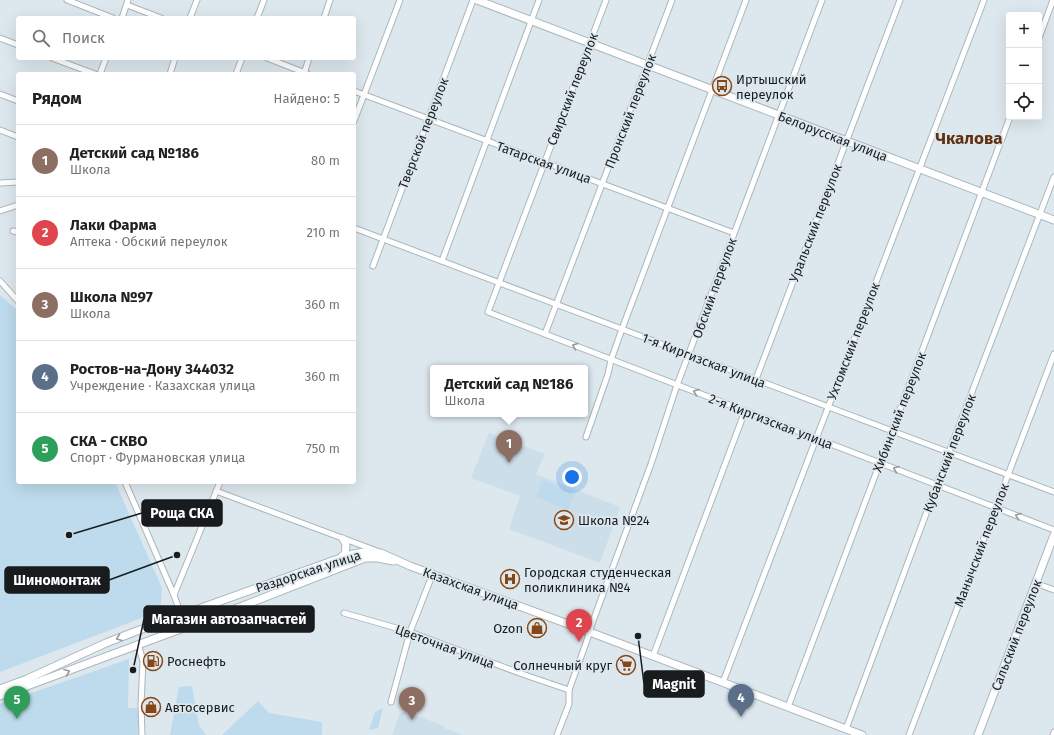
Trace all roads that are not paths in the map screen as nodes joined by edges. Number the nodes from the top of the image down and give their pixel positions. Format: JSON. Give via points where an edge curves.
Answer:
{"nodes":[{"id":1,"x":67,"y":0,"type":"edge"},
{"id":2,"x":197,"y":0,"type":"edge"},
{"id":3,"x":264,"y":0,"type":"edge"},
{"id":4,"x":330,"y":0,"type":"edge"},
{"id":5,"x":400,"y":0,"type":"edge"},
{"id":6,"x":473,"y":0,"type":"edge"},
{"id":7,"x":477,"y":0,"type":"edge"},
{"id":8,"x":539,"y":0,"type":"edge"},
{"id":9,"x":606,"y":0,"type":"edge"},
{"id":10,"x":672,"y":0,"type":"edge"},
{"id":11,"x":746,"y":0,"type":"edge"},
{"id":12,"x":822,"y":0,"type":"edge"},
{"id":13,"x":900,"y":0,"type":"edge"},
{"id":14,"x":984,"y":0,"type":"edge"},
{"id":15,"x":1053,"y":0,"type":"edge"},
{"id":16,"x":127,"y":2,"type":"edge"},
{"id":17,"x":108,"y":16,"type":"edge"},
{"id":18,"x":123,"y":16,"type":"edge"},
{"id":19,"x":157,"y":16,"type":"edge"},
{"id":20,"x":191,"y":16,"type":"edge"},
{"id":21,"x":258,"y":16,"type":"edge"},
{"id":22,"x":325,"y":16,"type":"edge"},
{"id":23,"x":531,"y":21,"type":"junction"},
{"id":24,"x":1042,"y":30,"type":"edge"},
{"id":25,"x":0,"y":38,"type":"edge"},
{"id":26,"x":590,"y":42,"type":"junction"},
{"id":27,"x":16,"y":44,"type":"edge"},
{"id":28,"x":57,"y":60,"type":"edge"},
{"id":29,"x":105,"y":60,"type":"edge"},
{"id":30,"x":174,"y":60,"type":"edge"},
{"id":31,"x":241,"y":60,"type":"edge"},
{"id":32,"x":272,"y":60,"type":"edge"},
{"id":33,"x":308,"y":60,"type":"edge"},
{"id":34,"x":647,"y":65,"type":"junction"},
{"id":35,"x":90,"y":72,"type":"edge"},
{"id":36,"x":101,"y":72,"type":"edge"},
{"id":37,"x":171,"y":72,"type":"edge"},
{"id":38,"x":237,"y":72,"type":"edge"},
{"id":39,"x":302,"y":72,"type":"edge"},
{"id":40,"x":305,"y":72,"type":"edge"},
{"id":41,"x":712,"y":89,"type":"junction"},
{"id":42,"x":356,"y":92,"type":"edge"},
{"id":43,"x":0,"y":94,"type":"edge"},
{"id":44,"x":364,"y":95,"type":"junction"},
{"id":45,"x":16,"y":100,"type":"edge"},
{"id":46,"x":778,"y":115,"type":"junction"},
{"id":47,"x":356,"y":116,"type":"edge"},
{"id":48,"x":428,"y":119,"type":"junction"},
{"id":49,"x":1009,"y":120,"type":"edge"},
{"id":50,"x":0,"y":130,"type":"edge"},
{"id":51,"x":16,"y":136,"type":"edge"},
{"id":52,"x":486,"y":140,"type":"junction"},
{"id":53,"x":846,"y":140,"type":"junction"},
{"id":54,"x":544,"y":162,"type":"junction"},
{"id":55,"x":919,"y":168,"type":"junction"},
{"id":56,"x":1054,"y":177,"type":"edge"},
{"id":57,"x":16,"y":182,"type":"edge"},
{"id":58,"x":0,"y":183,"type":"edge"},
{"id":59,"x":602,"y":183,"type":"junction"},
{"id":60,"x":982,"y":192,"type":"junction"},
{"id":61,"x":16,"y":206,"type":"edge"},
{"id":62,"x":667,"y":208,"type":"junction"},
{"id":63,"x":0,"y":211,"type":"edge"},
{"id":64,"x":1040,"y":215,"type":"junction"},
{"id":65,"x":1054,"y":220,"type":"edge"},
{"id":66,"x":356,"y":229,"type":"edge"},
{"id":67,"x":734,"y":233,"type":"junction"},
{"id":68,"x":383,"y":238,"type":"junction"},
{"id":69,"x":442,"y":261,"type":"junction"},
{"id":70,"x":373,"y":266,"type":"dead end"},
{"id":71,"x":0,"y":281,"type":"edge"},
{"id":72,"x":498,"y":282,"type":"junction"},
{"id":73,"x":16,"y":299,"type":"edge"},
{"id":74,"x":557,"y":304,"type":"junction"},
{"id":75,"x":488,"y":312,"type":"joint"},
{"id":76,"x":622,"y":329,"type":"junction"},
{"id":77,"x":545,"y":334,"type":"junction"},
{"id":78,"x":689,"y":354,"type":"junction"},
{"id":79,"x":1054,"y":354,"type":"edge"},
{"id":80,"x":611,"y":360,"type":"junction"},
{"id":81,"x":756,"y":379,"type":"junction"},
{"id":82,"x":678,"y":385,"type":"junction"},
{"id":83,"x":828,"y":406,"type":"junction"},
{"id":84,"x":745,"y":411,"type":"junction"},
{"id":85,"x":892,"y":431,"type":"junction"},
{"id":86,"x":586,"y":437,"type":"dead end"},
{"id":87,"x":816,"y":438,"type":"junction"},
{"id":88,"x":949,"y":452,"type":"junction"},
{"id":89,"x":880,"y":463,"type":"junction"},
{"id":90,"x":1008,"y":474,"type":"junction"},
{"id":91,"x":126,"y":484,"type":"edge"},
{"id":92,"x":219,"y":484,"type":"edge"},
{"id":93,"x":937,"y":485,"type":"junction"},
{"id":94,"x":216,"y":491,"type":"junction"},
{"id":95,"x":1054,"y":492,"type":"edge"},
{"id":96,"x":995,"y":507,"type":"junction"},
{"id":97,"x":1054,"y":530,"type":"edge"},
{"id":98,"x":1054,"y":535,"type":"edge"},
{"id":99,"x":343,"y":539,"type":"junction"},
{"id":100,"x":1052,"y":542,"type":"edge"},
{"id":101,"x":381,"y":552,"type":"junction"},
{"id":102,"x":341,"y":558,"type":"junction"},
{"id":103,"x":410,"y":566,"type":"junction"},
{"id":104,"x":433,"y":573,"type":"junction"},
{"id":105,"x":1035,"y":583,"type":"junction"},
{"id":106,"x":1054,"y":590,"type":"edge"},
{"id":107,"x":174,"y":595,"type":"junction"},
{"id":108,"x":236,"y":595,"type":"junction"},
{"id":109,"x":240,"y":607,"type":"junction"},
{"id":110,"x":344,"y":613,"type":"dead end"},
{"id":111,"x":181,"y":615,"type":"junction"},
{"id":112,"x":134,"y":632,"type":"junction"},
{"id":113,"x":410,"y":632,"type":"junction"},
{"id":114,"x":590,"y":632,"type":"junction"},
{"id":115,"x":138,"y":644,"type":"junction"},
{"id":116,"x":653,"y":656,"type":"junction"},
{"id":117,"x":28,"y":682,"type":"junction"},
{"id":118,"x":723,"y":682,"type":"junction"},
{"id":119,"x":0,"y":688,"type":"edge"},
{"id":120,"x":569,"y":690,"type":"junction"},
{"id":121,"x":0,"y":696,"type":"edge"},
{"id":122,"x":391,"y":702,"type":"dead end"},
{"id":123,"x":788,"y":707,"type":"junction"},
{"id":124,"x":846,"y":729,"type":"junction"},
{"id":125,"x":1054,"y":732,"type":"edge"},
{"id":126,"x":142,"y":735,"type":"edge"},
{"id":127,"x":557,"y":735,"type":"edge"},
{"id":128,"x":862,"y":735,"type":"edge"},
{"id":129,"x":909,"y":735,"type":"edge"},
{"id":130,"x":978,"y":735,"type":"edge"},
{"id":131,"x":1053,"y":735,"type":"edge"}],
"edges":[{"from":1,"to":17,"type":"street"},
{"from":2,"to":20,"type":"street"},
{"from":3,"to":21,"type":"street"},
{"from":4,"to":22,"type":"street"},
{"from":5,"to":44,"type":"street"},
{"from":6,"to":48,"type":"street","name":"Тверской переулок"},
{"from":7,"to":23,"type":"main road","name":"Белорусская улица"},
{"from":8,"to":23,"type":"street"},
{"from":9,"to":26,"type":"street","name":"Свирский переулок"},
{"from":10,"to":34,"type":"street","name":"Пронский переулок"},
{"from":11,"to":41,"type":"street"},
{"from":12,"to":46,"type":"street","name":"Обский переулок"},
{"from":13,"to":53,"type":"street","name":"Уральский переулок"},
{"from":14,"to":55,"type":"street","name":"Ухтомский переулок"},
{"from":15,"to":24,"type":"street"},
{"from":16,"to":18,"type":"street"},
{"from":16,"to":19,"type":"street"},
{"from":23,"to":26,"type":"main road","name":"Белорусская улица"},
{"from":23,"to":52,"type":"street"},
{"from":25,"to":27,"type":"street"},
{"from":26,"to":34,"type":"main road","name":"Белорусская улица"},
{"from":26,"to":54,"type":"street","name":"Свирский переулок"},
{"from":28,"to":35,"type":"street"},
{"from":29,"to":36,"type":"street"},
{"from":30,"to":37,"type":"street"},
{"from":31,"to":38,"type":"street"},
{"from":32,"to":39,"type":"street"},
{"from":33,"to":40,"type":"street"},
{"from":34,"to":41,"type":"main road","name":"Белорусская улица"},
{"from":34,"to":59,"type":"street","name":"Пронский переулок"},
{"from":41,"to":46,"type":"main road","name":"Белорусская улица"},
{"from":41,"to":62,"type":"street"},
{"from":42,"to":44,"type":"street","name":"Татарская улица"},
{"from":43,"to":45,"type":"street"},
{"from":44,"to":47,"type":"street"},
{"from":44,"to":48,"type":"street","name":"Татарская улица"},
{"from":46,"to":53,"type":"main road","name":"Белорусская улица"},
{"from":46,"to":67,"type":"street","name":"Обский переулок"},
{"from":48,"to":52,"type":"street","name":"Татарская улица"},
{"from":48,"to":68,"type":"street","name":"Тверской переулок"},
{"from":49,"to":60,"type":"street","name":"Хибинский переулок"},
{"from":50,"to":51,"type":"street"},
{"from":52,"to":54,"type":"street","name":"Татарская улица"},
{"from":52,"to":69,"type":"street"},
{"from":53,"to":55,"type":"main road","name":"Белорусская улица"},
{"from":53,"to":81,"type":"street","name":"Уральский переулок"},
{"from":54,"to":59,"type":"street","name":"Татарская улица"},
{"from":54,"to":72,"type":"street","name":"Свирский переулок"},
{"from":55,"to":60,"type":"main road","name":"Белорусская улица"},
{"from":55,"to":83,"type":"street","name":"Ухтомский переулок"},
{"from":56,"to":64,"type":"street","name":"Кубанский переулок"},
{"from":57,"to":58,"type":"street"},
{"from":59,"to":62,"type":"street","name":"Татарская улица"},
{"from":59,"to":74,"type":"street","name":"Пронский переулок"},
{"from":60,"to":64,"type":"main road","name":"Белорусская улица"},
{"from":60,"to":85,"type":"street","name":"Хибинский переулок"},
{"from":61,"to":63,"type":"street"},
{"from":62,"to":67,"type":"street","name":"Татарская улица"},
{"from":62,"to":76,"type":"street"},
{"from":64,"to":65,"type":"main road","name":"Белорусская улица"},
{"from":64,"to":88,"type":"street","name":"Кубанский переулок"},
{"from":66,"to":68,"type":"street","name":"1-я Киргизская улица"},
{"from":67,"to":78,"type":"street","name":"Обский переулок"},
{"from":68,"to":69,"type":"street","name":"1-я Киргизская улица"},
{"from":68,"to":70,"type":"street","name":"Тверской переулок"},
{"from":69,"to":72,"type":"street","name":"1-я Киргизская улица"},
{"from":71,"to":73,"type":"street"},
{"from":72,"to":74,"type":"street","name":"1-я Киргизская улица"},
{"from":72,"to":75,"type":"street","name":"Свирский переулок"},
{"from":74,"to":76,"type":"street","name":"1-я Киргизская улица"},
{"from":74,"to":77,"type":"street","name":"Пронский переулок"},
{"from":75,"to":77,"type":"street","name":"2-я Киргизская улица"},
{"from":76,"to":78,"type":"street","name":"1-я Киргизская улица"},
{"from":76,"to":80,"type":"street"},
{"from":80,"to":77,"type":"street","name":"2-я Киргизская улица","one_way":true},
{"from":78,"to":81,"type":"street","name":"1-я Киргизская улица"},
{"from":78,"to":82,"type":"street","name":"Обский переулок"},
{"from":79,"to":90,"type":"street","name":"Манычский переулок"},
{"from":80,"to":82,"type":"street","name":"2-я Киргизская улица"},
{"from":80,"to":86,"type":"street"},
{"from":81,"to":83,"type":"street","name":"1-я Киргизская улица"},
{"from":84,"to":82,"type":"street","name":"2-я Киргизская улица","one_way":true},
{"from":82,"to":114,"type":"street","name":"Обский переулок","via":[[652,464]]},
{"from":83,"to":85,"type":"street","name":"1-я Киргизская улица"},
{"from":83,"to":87,"type":"street","name":"Ухтомский переулок"},
{"from":84,"to":87,"type":"street","name":"2-я Киргизская улица"},
{"from":84,"to":116,"type":"street"},
{"from":85,"to":88,"type":"street","name":"1-я Киргизская улица"},
{"from":85,"to":89,"type":"street","name":"Хибинский переулок"},
{"from":87,"to":89,"type":"street","name":"2-я Киргизская улица"},
{"from":87,"to":118,"type":"street","name":"Ухтомский переулок"},
{"from":88,"to":90,"type":"street","name":"1-я Киргизская улица"},
{"from":88,"to":93,"type":"street","name":"Кубанский переулок"},
{"from":93,"to":89,"type":"street","name":"2-я Киргизская улица","one_way":true},
{"from":89,"to":123,"type":"street","name":"Хибинский переулок"},
{"from":90,"to":95,"type":"street","name":"1-я Киргизская улица"},
{"from":90,"to":96,"type":"street","name":"Манычский переулок"},
{"from":91,"to":107,"type":"street"},
{"from":92,"to":94,"type":"street"},
{"from":93,"to":96,"type":"street","name":"2-я Киргизская улица"},
{"from":93,"to":124,"type":"street","name":"Кубанский переулок"},
{"from":94,"to":99,"type":"street","name":"Казахская улица"},
{"from":94,"to":107,"type":"street"},
{"from":97,"to":96,"type":"street","name":"2-я Киргизская улица","one_way":true},
{"from":96,"to":129,"type":"street","name":"Манычский переулок"},
{"from":98,"to":100,"type":"main road","name":"Сальский переулок"},
{"from":99,"to":101,"type":"street","name":"Казахская улица"},
{"from":99,"to":102,"type":"main road","via":[[346,544]]},
{"from":100,"to":105,"type":"main road","name":"Сальский переулок"},
{"from":101,"to":102,"type":"main road","name":"Раздорская улица","via":[[364,552]]},
{"from":101,"to":103,"type":"main road","name":"Казахская улица"},
{"from":102,"to":108,"type":"main road","name":"Раздорская улица"},
{"from":103,"to":104,"type":"main road","name":"Казахская улица"},
{"from":103,"to":109,"type":"main road","name":"Раздорская улица","via":[[378,558],[365,558]]},
{"from":104,"to":113,"type":"street"},
{"from":104,"to":114,"type":"main road","name":"Казахская улица"},
{"from":105,"to":106,"type":"street"},
{"from":105,"to":130,"type":"main road","name":"Сальский переулок"},
{"from":107,"to":111,"type":"street"},
{"from":108,"to":109,"type":"main road"},
{"from":108,"to":111,"type":"main road","name":"Раздорская улица"},
{"from":109,"to":115,"type":"main road","name":"Раздорская улица"},
{"from":110,"to":113,"type":"street","name":"Цветочная улица"},
{"from":111,"to":112,"type":"main road","name":"Раздорская улица"},
{"from":112,"to":115,"type":"main road"},
{"from":112,"to":117,"type":"main road","name":"Раздорская улица","one_way":true},
{"from":113,"to":120,"type":"street","name":"Цветочная улица"},
{"from":113,"to":122,"type":"street"},
{"from":114,"to":116,"type":"main road","name":"Казахская улица"},
{"from":114,"to":120,"type":"street","name":"Обский переулок"},
{"from":117,"to":115,"type":"main road","name":"Раздорская улица","one_way":true},
{"from":115,"to":126,"type":"street","via":[[143,661]]},
{"from":116,"to":118,"type":"main road","name":"Казахская улица"},
{"from":117,"to":119,"type":"main road"},
{"from":117,"to":121,"type":"main road"},
{"from":118,"to":123,"type":"main road","name":"Казахская улица"},
{"from":120,"to":127,"type":"street","name":"Обский переулок","via":[[569,704]]},
{"from":123,"to":124,"type":"main road","name":"Казахская улица"},
{"from":124,"to":128,"type":"main road","name":"Казахская улица"},
{"from":125,"to":131,"type":"street"}]}
